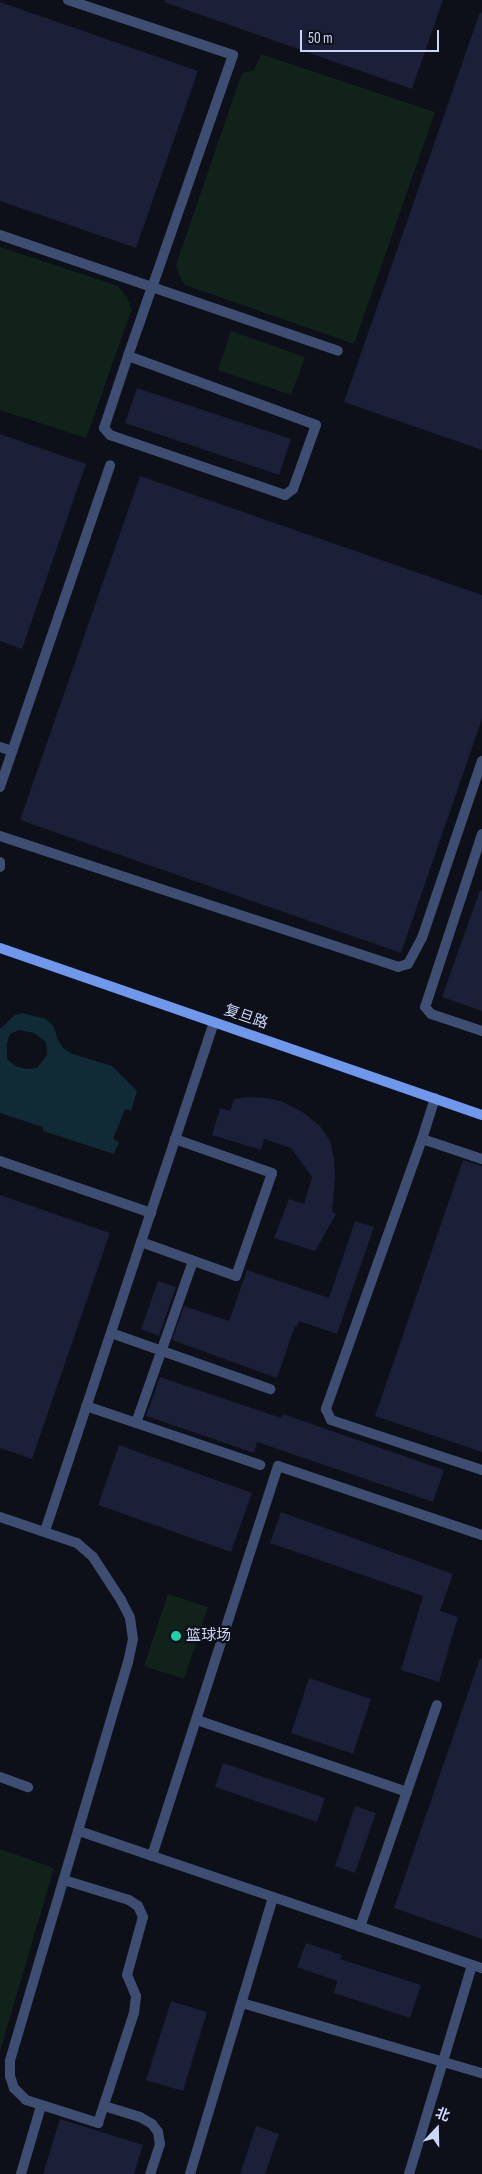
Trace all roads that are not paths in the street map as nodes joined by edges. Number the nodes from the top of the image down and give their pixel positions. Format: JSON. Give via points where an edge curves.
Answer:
{"nodes":[{"id":1,"x":68,"y":0,"type":"edge"},
{"id":2,"x":0,"y":235,"type":"edge"},
{"id":3,"x":152,"y":287,"type":"junction"},
{"id":4,"x":338,"y":351,"type":"dead end"},
{"id":5,"x":128,"y":356,"type":"junction"},
{"id":6,"x":110,"y":465,"type":"dead end"},
{"id":7,"x":0,"y":747,"type":"edge"},
{"id":8,"x":12,"y":752,"type":"junction"},
{"id":9,"x":482,"y":761,"type":"edge"},
{"id":10,"x":0,"y":787,"type":"edge"},
{"id":11,"x":482,"y":835,"type":"edge"},
{"id":12,"x":0,"y":836,"type":"edge"},
{"id":13,"x":0,"y":862,"type":"edge"},
{"id":14,"x":0,"y":867,"type":"edge"},
{"id":15,"x":0,"y":948,"type":"edge"},
{"id":16,"x":214,"y":1022,"type":"junction"},
{"id":17,"x":482,"y":1031,"type":"edge"},
{"id":18,"x":435,"y":1098,"type":"junction"},
{"id":19,"x":482,"y":1115,"type":"edge"},
{"id":20,"x":175,"y":1139,"type":"junction"},
{"id":21,"x":422,"y":1139,"type":"junction"},
{"id":22,"x":482,"y":1159,"type":"edge"},
{"id":23,"x":0,"y":1161,"type":"edge"},
{"id":24,"x":150,"y":1213,"type":"junction"},
{"id":25,"x":141,"y":1242,"type":"junction"},
{"id":26,"x":193,"y":1260,"type":"junction"},
{"id":27,"x":111,"y":1333,"type":"junction"},
{"id":28,"x":161,"y":1350,"type":"junction"},
{"id":29,"x":270,"y":1389,"type":"dead end"},
{"id":30,"x":86,"y":1406,"type":"junction"},
{"id":31,"x":136,"y":1423,"type":"junction"},
{"id":32,"x":260,"y":1465,"type":"dead end"},
{"id":33,"x":482,"y":1470,"type":"edge"},
{"id":34,"x":0,"y":1517,"type":"edge"},
{"id":35,"x":45,"y":1531,"type":"junction"},
{"id":36,"x":482,"y":1535,"type":"edge"},
{"id":37,"x":437,"y":1704,"type":"dead end"},
{"id":38,"x":197,"y":1720,"type":"junction"},
{"id":39,"x":0,"y":1777,"type":"edge"},
{"id":40,"x":28,"y":1787,"type":"dead end"},
{"id":41,"x":407,"y":1792,"type":"junction"},
{"id":42,"x":79,"y":1831,"type":"junction"},
{"id":43,"x":152,"y":1856,"type":"junction"},
{"id":44,"x":64,"y":1880,"type":"junction"},
{"id":45,"x":273,"y":1897,"type":"junction"},
{"id":46,"x":360,"y":1927,"type":"junction"},
{"id":47,"x":477,"y":1967,"type":"edge"},
{"id":48,"x":242,"y":2003,"type":"junction"},
{"id":49,"x":443,"y":2062,"type":"junction"},
{"id":50,"x":482,"y":2073,"type":"edge"},
{"id":51,"x":41,"y":2106,"type":"junction"},
{"id":52,"x":104,"y":2106,"type":"junction"},
{"id":53,"x":21,"y":2174,"type":"edge"},
{"id":54,"x":150,"y":2174,"type":"edge"},
{"id":55,"x":190,"y":2174,"type":"edge"},
{"id":56,"x":409,"y":2174,"type":"edge"}],
"edges":[{"from":1,"to":3,"type":"lane","via":[[233,55]]},
{"from":2,"to":3,"type":"lane"},
{"from":3,"to":4,"type":"lane"},
{"from":3,"to":5,"type":"lane"},
{"from":5,"to":5,"type":"lane","via":[[104,428],[110,435],[285,495],[293,489],[316,424]]},
{"from":6,"to":8,"type":"lane"},
{"from":7,"to":8,"type":"lane"},
{"from":8,"to":10,"type":"lane"},
{"from":9,"to":12,"type":"lane","via":[[418,946],[408,964],[398,967]]},
{"from":11,"to":17,"type":"lane","via":[[425,1007],[431,1014]]},
{"from":13,"to":14,"type":"lane"},
{"from":15,"to":16,"type":"street","name":"复旦路"},
{"from":16,"to":18,"type":"street","name":"复旦路"},
{"from":16,"to":20,"type":"lane"},
{"from":18,"to":19,"type":"street","name":"复旦路"},
{"from":18,"to":21,"type":"lane"},
{"from":20,"to":24,"type":"lane"},
{"from":20,"to":26,"type":"lane","via":[[272,1173],[236,1276]]},
{"from":21,"to":22,"type":"lane"},
{"from":21,"to":33,"type":"lane","via":[[326,1409],[331,1420]]},
{"from":23,"to":24,"type":"lane"},
{"from":24,"to":25,"type":"lane"},
{"from":25,"to":26,"type":"lane"},
{"from":25,"to":27,"type":"lane"},
{"from":26,"to":28,"type":"lane"},
{"from":27,"to":28,"type":"lane"},
{"from":27,"to":30,"type":"lane"},
{"from":28,"to":29,"type":"lane"},
{"from":28,"to":31,"type":"lane"},
{"from":30,"to":31,"type":"lane"},
{"from":30,"to":35,"type":"lane"},
{"from":31,"to":32,"type":"lane"},
{"from":34,"to":35,"type":"lane"},
{"from":35,"to":42,"type":"lane","via":[[77,1543],[93,1557],[122,1600],[130,1618],[133,1639]]},
{"from":36,"to":38,"type":"lane","via":[[278,1466]]},
{"from":37,"to":41,"type":"lane"},
{"from":38,"to":41,"type":"lane"},
{"from":38,"to":43,"type":"lane"},
{"from":39,"to":40,"type":"lane"},
{"from":41,"to":46,"type":"lane"},
{"from":42,"to":43,"type":"lane"},
{"from":42,"to":44,"type":"lane"},
{"from":43,"to":45,"type":"lane"},
{"from":44,"to":51,"type":"lane","via":[[10,2061],[14,2088],[26,2100]]},
{"from":44,"to":52,"type":"lane","via":[[129,1900],[138,1906],[143,1917],[127,1975],[136,1996],[134,2013]]},
{"from":45,"to":46,"type":"lane"},
{"from":45,"to":48,"type":"lane"},
{"from":46,"to":47,"type":"lane"},
{"from":47,"to":49,"type":"lane"},
{"from":48,"to":49,"type":"lane"},
{"from":48,"to":55,"type":"lane"},
{"from":49,"to":50,"type":"lane"},
{"from":49,"to":56,"type":"lane"},
{"from":51,"to":52,"type":"lane","via":[[98,2123]]},
{"from":51,"to":53,"type":"lane"},
{"from":52,"to":54,"type":"lane","via":[[140,2116],[158,2132],[160,2144]]}]}
